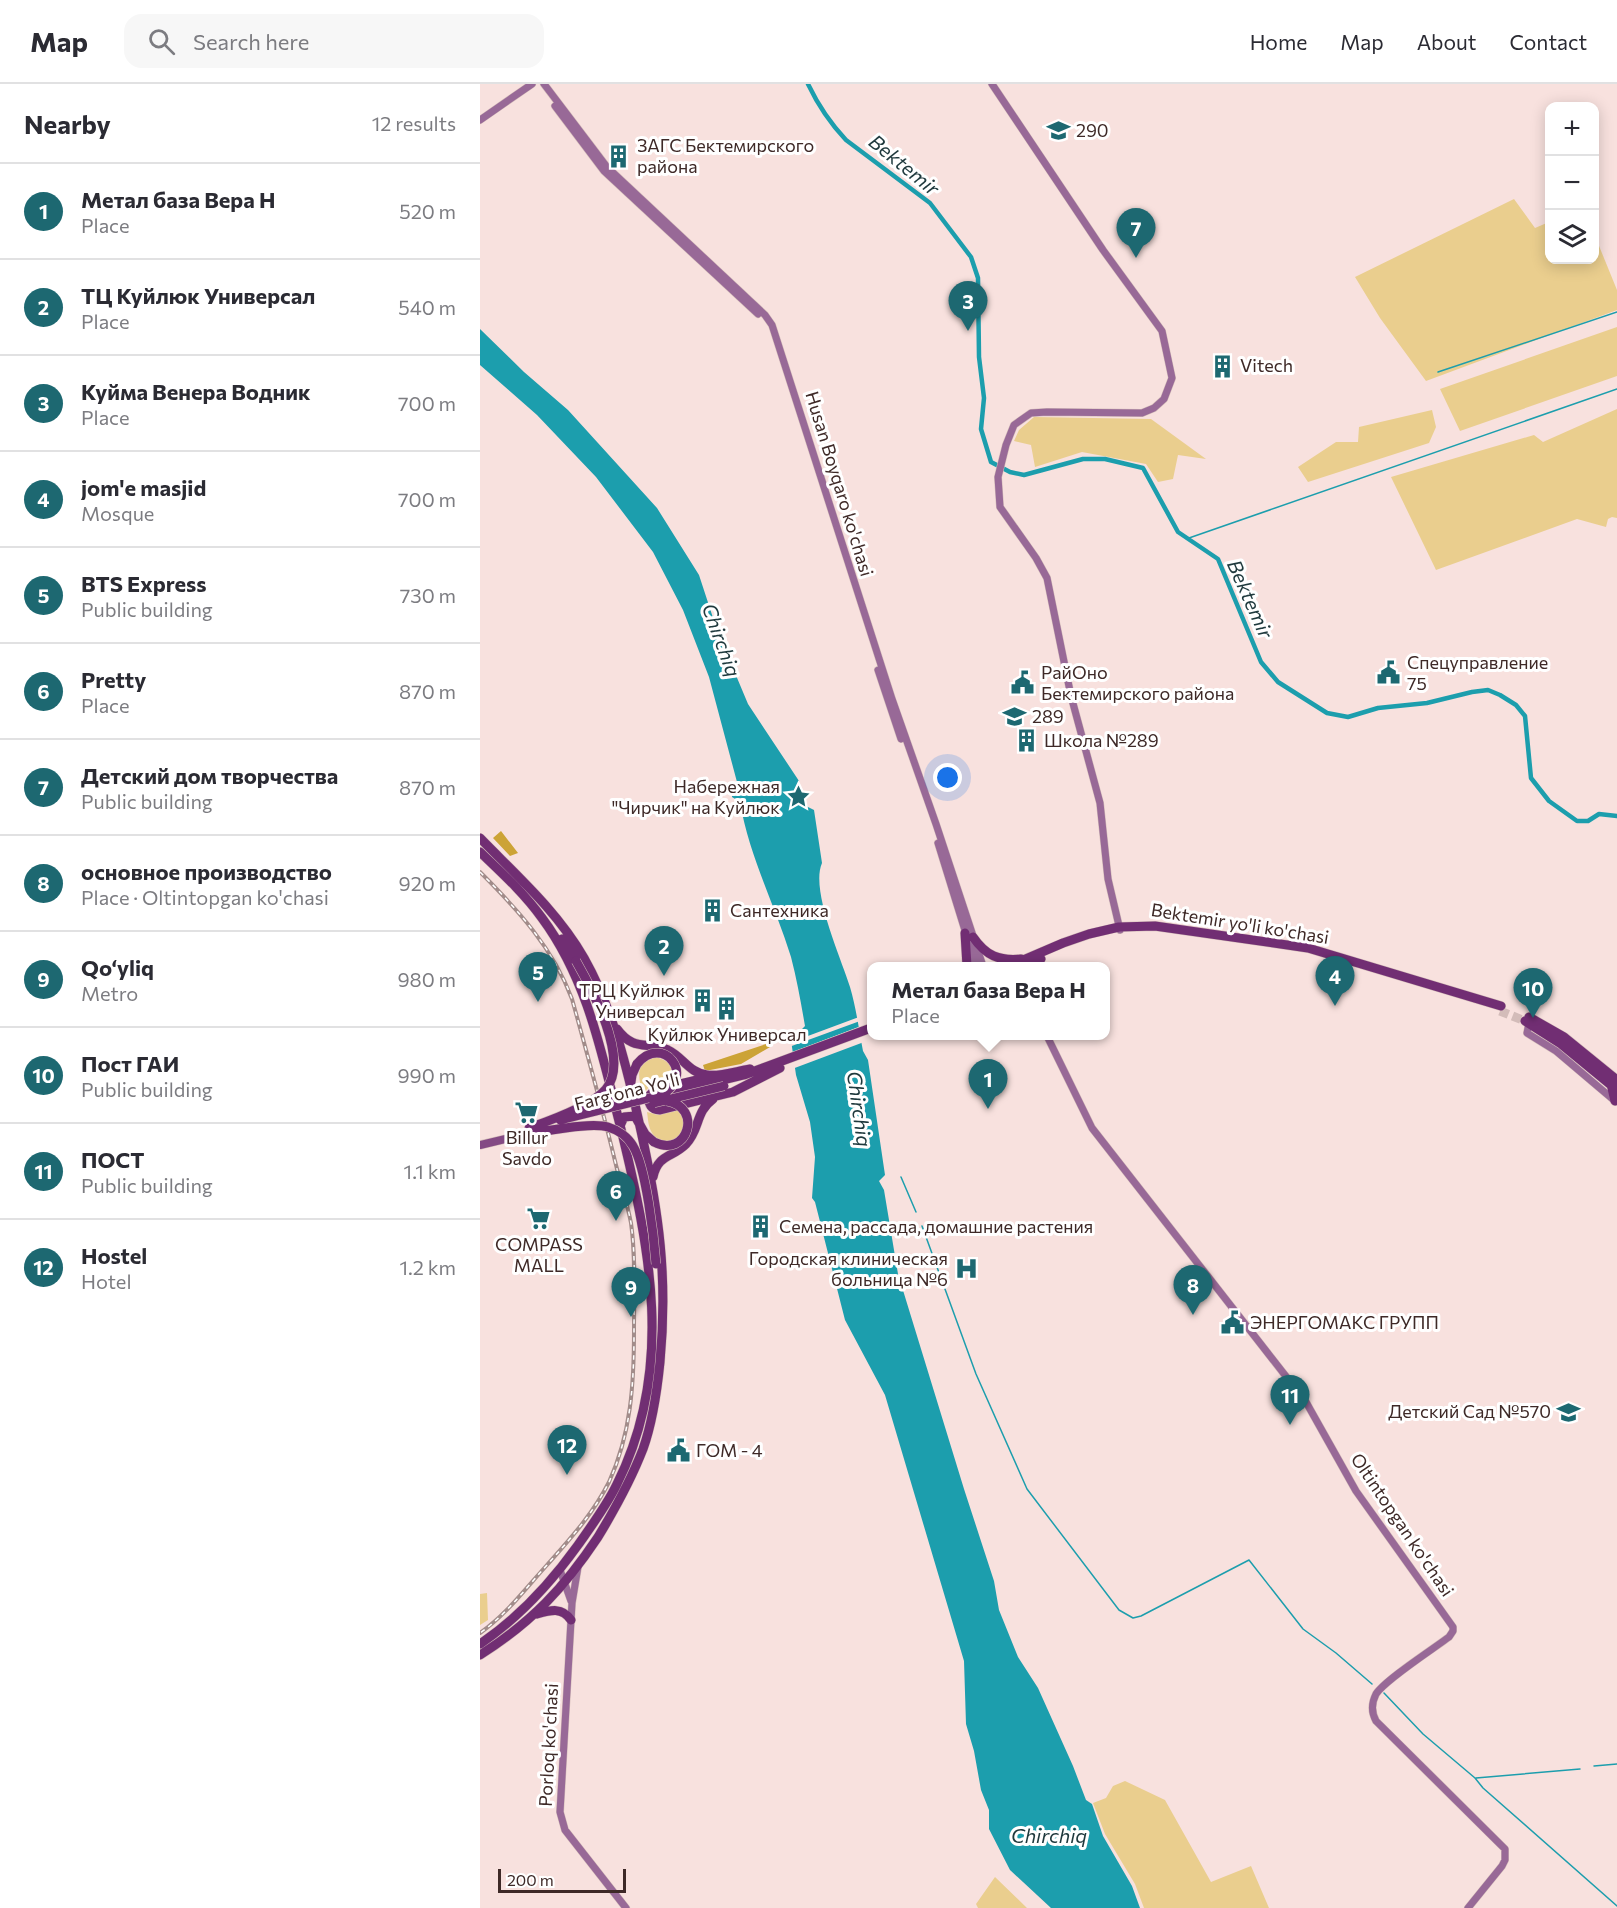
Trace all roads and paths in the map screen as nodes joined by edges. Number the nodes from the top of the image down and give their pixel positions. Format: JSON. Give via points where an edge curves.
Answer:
{"nodes":[{"id":1,"x":532,"y":84,"type":"edge"},
{"id":2,"x":540,"y":84,"type":"edge"},
{"id":3,"x":544,"y":84,"type":"edge"},
{"id":4,"x":993,"y":84,"type":"edge"},
{"id":5,"x":480,"y":120,"type":"edge"},
{"id":6,"x":632,"y":195,"type":"junction"},
{"id":7,"x":480,"y":838,"type":"edge"},
{"id":8,"x":480,"y":852,"type":"edge"},
{"id":9,"x":544,"y":920,"type":"junction"},
{"id":10,"x":1120,"y":929,"type":"junction"},
{"id":11,"x":969,"y":935,"type":"junction"},
{"id":12,"x":967,"y":962,"type":"edge"},
{"id":13,"x":975,"y":962,"type":"edge"},
{"id":14,"x":980,"y":962,"type":"edge"},
{"id":15,"x":1018,"y":962,"type":"edge"},
{"id":16,"x":1032,"y":962,"type":"edge"},
{"id":17,"x":1034,"y":962,"type":"edge"},
{"id":18,"x":1501,"y":1009,"type":"tunnel mouth"},
{"id":19,"x":612,"y":1020,"type":"junction"},
{"id":20,"x":1527,"y":1020,"type":"joint"},
{"id":21,"x":867,"y":1031,"type":"edge"},
{"id":22,"x":867,"y":1036,"type":"edge"},
{"id":23,"x":1049,"y":1040,"type":"edge"},
{"id":24,"x":779,"y":1065,"type":"junction"},
{"id":25,"x":714,"y":1076,"type":"junction"},
{"id":26,"x":1615,"y":1085,"type":"edge"},
{"id":27,"x":723,"y":1087,"type":"junction"},
{"id":28,"x":631,"y":1088,"type":"junction"},
{"id":29,"x":612,"y":1092,"type":"junction"},
{"id":30,"x":661,"y":1098,"type":"junction"},
{"id":31,"x":1616,"y":1102,"type":"edge"},
{"id":32,"x":639,"y":1122,"type":"junction"},
{"id":33,"x":620,"y":1126,"type":"junction"},
{"id":34,"x":529,"y":1130,"type":"junction"},
{"id":35,"x":480,"y":1140,"type":"edge"},
{"id":36,"x":480,"y":1145,"type":"edge"},
{"id":37,"x":654,"y":1189,"type":"junction"},
{"id":38,"x":652,"y":1334,"type":"junction"},
{"id":39,"x":579,"y":1563,"type":"junction"},
{"id":40,"x":560,"y":1570,"type":"junction"},
{"id":41,"x":564,"y":1583,"type":"junction"},
{"id":42,"x":572,"y":1603,"type":"junction"},
{"id":43,"x":535,"y":1615,"type":"junction"},
{"id":44,"x":571,"y":1620,"type":"junction"},
{"id":45,"x":480,"y":1644,"type":"edge"},
{"id":46,"x":480,"y":1655,"type":"edge"},
{"id":47,"x":626,"y":1908,"type":"edge"},
{"id":48,"x":1468,"y":1908,"type":"edge"}],
"edges":[{"from":1,"to":5,"type":"street"},
{"from":2,"to":6,"type":"street","name":"Husan Boyqaro ko'chasi","via":[[604,171]]},
{"from":3,"to":6,"type":"street","name":"Husan Boyqaro ko'chasi"},
{"from":4,"to":10,"type":"street","via":[[1162,331],[1172,378],[1164,399],[1142,413],[1031,413],[1014,425],[998,477],[999,507],[1047,578],[1071,696],[1100,803],[1108,879]]},
{"from":6,"to":11,"type":"street","name":"Husan Boyqaro ko'chasi","via":[[765,315],[775,330]]},
{"from":7,"to":19,"type":"highway","via":[[539,897],[566,931],[591,970]]},
{"from":8,"to":9,"type":"highway"},
{"from":9,"to":29,"type":"highway","via":[[585,996]]},
{"from":9,"to":34,"type":"highway","bridge":true,"via":[[563,940],[593,994],[615,1062],[608,1087],[596,1098]]},
{"from":10,"to":16,"type":"highway","name":"Bektemir yo'li ko'chasi","via":[[1072,939]]},
{"from":10,"to":17,"type":"highway","name":"Bektemir yo'li ko'chasi","via":[[1075,943]]},
{"from":10,"to":18,"type":"highway","name":"Bektemir yo'li ko'chasi","via":[[1156,930],[1306,952]]},
{"from":11,"to":12,"type":"highway"},
{"from":11,"to":13,"type":"street","name":"Husan Boyqaro ko'chasi"},
{"from":11,"to":14,"type":"street","name":"Husan Boyqaro ko'chasi"},
{"from":11,"to":15,"type":"highway","via":[[992,956]]},
{"from":19,"to":25,"type":"highway","via":[[631,1043],[666,1050],[694,1071]]},
{"from":19,"to":28,"type":"highway"},
{"from":20,"to":26,"type":"highway"},
{"from":20,"to":31,"type":"street","via":[[1527,1033],[1556,1051]]},
{"from":21,"to":24,"type":"highway"},
{"from":22,"to":24,"type":"highway"},
{"from":23,"to":48,"type":"street","name":"Oltintopgan ko'chasi","via":[[1092,1128],[1306,1402],[1356,1491],[1453,1627],[1449,1637],[1381,1688],[1371,1709],[1376,1721],[1505,1849],[1502,1866]]},
{"from":24,"to":25,"type":"highway"},
{"from":24,"to":27,"type":"highway","name":"Farg'ona Yo'li"},
{"from":25,"to":27,"type":"highway","via":[[655,1090],[649,1096],[649,1104],[660,1110]]},
{"from":26,"to":31,"type":"highway"},
{"from":27,"to":30,"type":"highway","name":"Farg'ona Yo'li","bridge":true},
{"from":27,"to":37,"type":"highway","via":[[702,1110],[687,1143],[659,1162],[653,1177]]},
{"from":28,"to":29,"type":"highway","via":[[623,1098]]},
{"from":28,"to":30,"type":"highway","bridge":true,"via":[[637,1064],[654,1053],[665,1055],[677,1071],[675,1081]]},
{"from":28,"to":32,"type":"highway"},
{"from":29,"to":33,"type":"highway"},
{"from":30,"to":32,"type":"highway","bridge":true,"via":[[681,1107],[687,1117],[683,1138],[665,1146],[645,1134]]},
{"from":30,"to":34,"type":"highway","name":"Farg'ona Yo'li","bridge":true},
{"from":32,"to":33,"type":"highway","via":[[628,1115]]},
{"from":32,"to":37,"type":"highway"},
{"from":33,"to":38,"type":"highway","via":[[648,1255]]},
{"from":34,"to":35,"type":"main road","name":"Farg'ona Yo'li"},
{"from":34,"to":36,"type":"main road","name":"Farg'ona Yo'li"},
{"from":34,"to":38,"type":"highway","bridge":true,"via":[[601,1126],[613,1129],[635,1149],[656,1264]]},
{"from":37,"to":39,"type":"highway","via":[[664,1298],[656,1399],[632,1475],[608,1521]]},
{"from":38,"to":40,"type":"highway","via":[[644,1400],[629,1457],[609,1500]]},
{"from":39,"to":41,"type":"highway"},
{"from":39,"to":42,"type":"street","name":"Porloq ko'chasi"},
{"from":40,"to":41,"type":"street"},
{"from":40,"to":45,"type":"highway","via":[[524,1610]]},
{"from":41,"to":42,"type":"street"},
{"from":41,"to":43,"type":"highway"},
{"from":42,"to":44,"type":"street","name":"Porloq ko'chasi"},
{"from":43,"to":44,"type":"highway","via":[[557,1610]]},
{"from":43,"to":46,"type":"highway"},
{"from":44,"to":47,"type":"street","name":"Porloq ko'chasi","via":[[561,1816],[568,1834]]}]}
